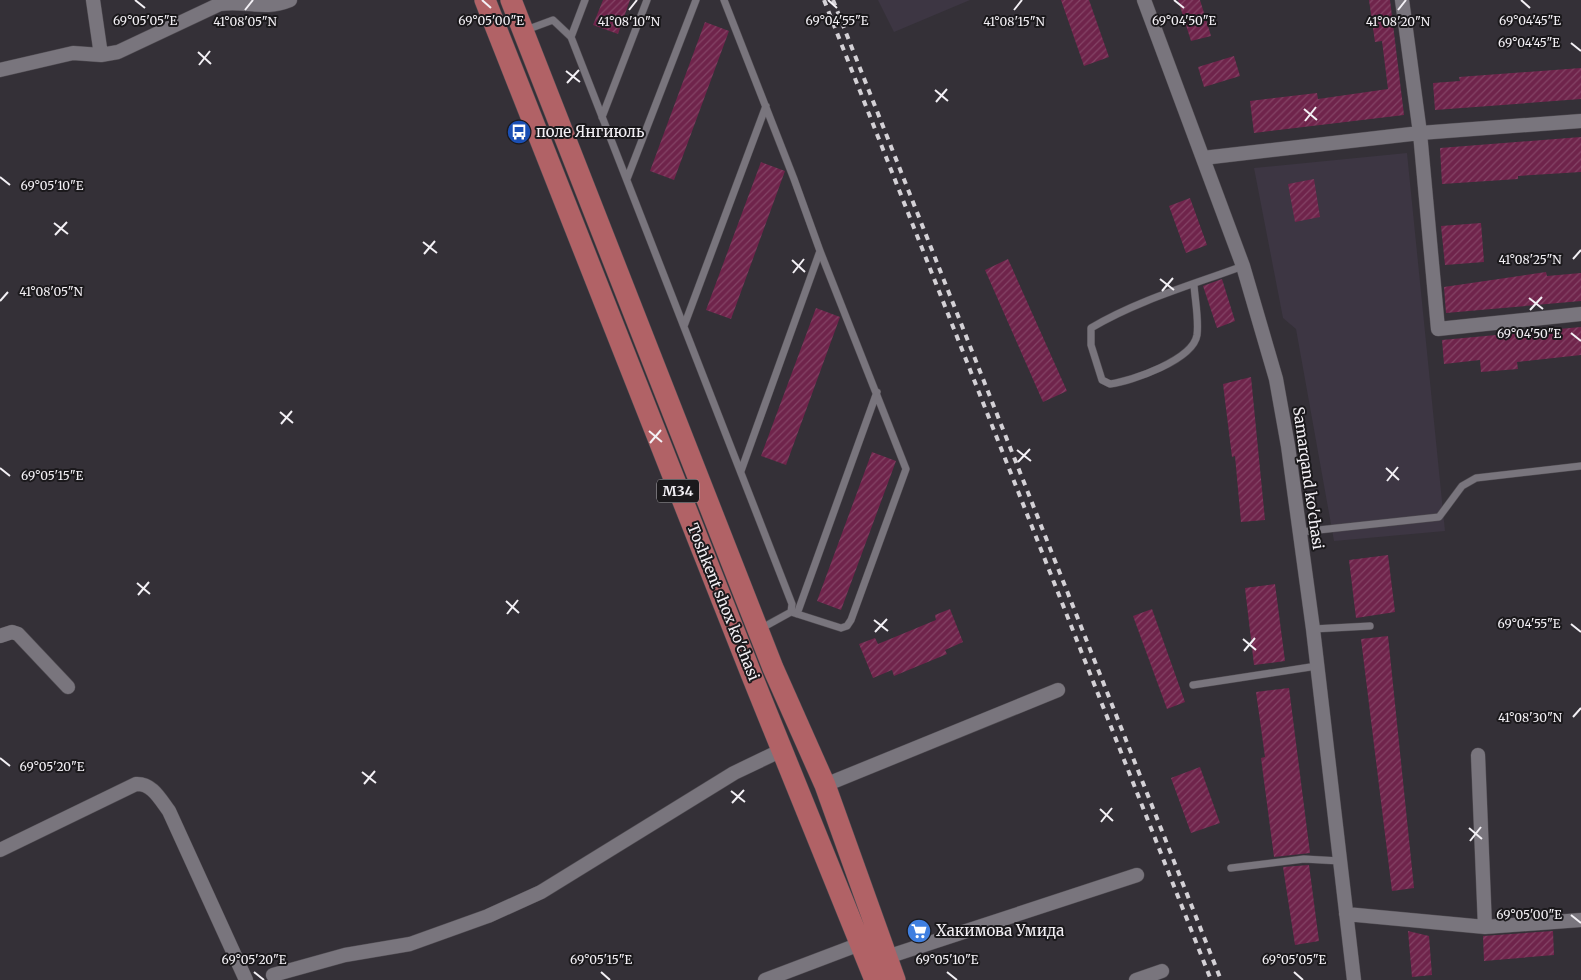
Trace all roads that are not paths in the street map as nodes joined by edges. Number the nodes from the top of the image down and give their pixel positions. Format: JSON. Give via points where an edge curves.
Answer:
{"nodes":[{"id":1,"x":93,"y":0,"type":"edge"},
{"id":2,"x":288,"y":0,"type":"edge"},
{"id":3,"x":485,"y":0,"type":"edge"},
{"id":4,"x":511,"y":0,"type":"edge"},
{"id":5,"x":585,"y":0,"type":"edge"},
{"id":6,"x":648,"y":0,"type":"edge"},
{"id":7,"x":696,"y":0,"type":"edge"},
{"id":8,"x":724,"y":0,"type":"edge"},
{"id":9,"x":1144,"y":0,"type":"edge"},
{"id":10,"x":1402,"y":0,"type":"edge"},
{"id":11,"x":523,"y":30,"type":"junction"},
{"id":12,"x":572,"y":37,"type":"junction"},
{"id":13,"x":101,"y":55,"type":"junction"},
{"id":14,"x":0,"y":70,"type":"edge"},
{"id":15,"x":766,"y":106,"type":"junction"},
{"id":16,"x":602,"y":117,"type":"junction"},
{"id":17,"x":1581,"y":121,"type":"edge"},
{"id":18,"x":1420,"y":133,"type":"junction"},
{"id":19,"x":1203,"y":158,"type":"junction"},
{"id":20,"x":627,"y":179,"type":"junction"},
{"id":21,"x":820,"y":251,"type":"junction"},
{"id":22,"x":1243,"y":266,"type":"junction"},
{"id":23,"x":1194,"y":285,"type":"junction"},
{"id":24,"x":1581,"y":314,"type":"edge"},
{"id":25,"x":684,"y":326,"type":"junction"},
{"id":26,"x":877,"y":392,"type":"junction"},
{"id":27,"x":1581,"y":466,"type":"edge"},
{"id":28,"x":741,"y":471,"type":"junction"},
{"id":29,"x":1300,"y":532,"type":"junction"},
{"id":30,"x":794,"y":613,"type":"junction"},
{"id":31,"x":1370,"y":626,"type":"dead end"},
{"id":32,"x":1313,"y":629,"type":"junction"},
{"id":33,"x":758,"y":630,"type":"junction"},
{"id":34,"x":0,"y":636,"type":"edge"},
{"id":35,"x":1317,"y":666,"type":"junction"},
{"id":36,"x":773,"y":668,"type":"junction"},
{"id":37,"x":752,"y":676,"type":"junction"},
{"id":38,"x":1193,"y":685,"type":"dead end"},
{"id":39,"x":68,"y":687,"type":"dead end"},
{"id":40,"x":1058,"y":690,"type":"dead end"},
{"id":41,"x":782,"y":750,"type":"junction"},
{"id":42,"x":1478,"y":755,"type":"dead end"},
{"id":43,"x":825,"y":785,"type":"junction"},
{"id":44,"x":0,"y":850,"type":"edge"},
{"id":45,"x":1340,"y":861,"type":"junction"},
{"id":46,"x":1231,"y":868,"type":"dead end"},
{"id":47,"x":1137,"y":875,"type":"dead end"},
{"id":48,"x":1346,"y":914,"type":"junction"},
{"id":49,"x":1581,"y":920,"type":"edge"},
{"id":50,"x":1485,"y":927,"type":"junction"},
{"id":51,"x":860,"y":944,"type":"junction"},
{"id":52,"x":887,"y":956,"type":"junction"},
{"id":53,"x":1162,"y":971,"type":"dead end"},
{"id":54,"x":273,"y":976,"type":"dead end"},
{"id":55,"x":246,"y":980,"type":"edge"},
{"id":56,"x":765,"y":980,"type":"edge"},
{"id":57,"x":875,"y":980,"type":"edge"},
{"id":58,"x":896,"y":980,"type":"edge"},
{"id":59,"x":1136,"y":980,"type":"edge"},
{"id":60,"x":1354,"y":980,"type":"edge"}],
"edges":[{"from":1,"to":13,"type":"street"},
{"from":2,"to":13,"type":"street","via":[[270,7],[231,2],[220,4],[118,52]]},
{"from":3,"to":37,"type":"main road","name":"Toshkent shox ko'chasi","number":"M34"},
{"from":4,"to":11,"type":"main road","name":"Toshkent shox ko'chasi","number":"M34"},
{"from":5,"to":12,"type":"lane"},
{"from":6,"to":16,"type":"lane"},
{"from":7,"to":20,"type":"lane"},
{"from":8,"to":15,"type":"lane"},
{"from":9,"to":19,"type":"street","name":"Samarqand ko'chasi"},
{"from":10,"to":18,"type":"street"},
{"from":11,"to":12,"type":"lane","via":[[553,20]]},
{"from":11,"to":33,"type":"main road","name":"Toshkent shox ko'chasi","number":"M34"},
{"from":12,"to":16,"type":"lane"},
{"from":13,"to":14,"type":"street","via":[[73,53]]},
{"from":15,"to":21,"type":"lane"},
{"from":15,"to":25,"type":"lane"},
{"from":16,"to":20,"type":"lane"},
{"from":17,"to":18,"type":"street"},
{"from":18,"to":19,"type":"street"},
{"from":18,"to":24,"type":"street","via":[[1438,329]]},
{"from":19,"to":22,"type":"street","name":"Samarqand ko'chasi"},
{"from":20,"to":25,"type":"lane"},
{"from":21,"to":26,"type":"lane"},
{"from":21,"to":28,"type":"lane"},
{"from":22,"to":23,"type":"lane"},
{"from":22,"to":29,"type":"street","name":"Samarqand ko'chasi","via":[[1277,387]]},
{"from":23,"to":23,"type":"lane","via":[[1113,315],[1091,328],[1091,345],[1102,380],[1110,384],[1126,382],[1184,356],[1197,335]]},
{"from":25,"to":28,"type":"lane"},
{"from":26,"to":30,"type":"lane"},
{"from":26,"to":30,"type":"lane","via":[[906,469],[851,620],[840,628]]},
{"from":27,"to":29,"type":"lane","via":[[1476,478],[1462,486],[1439,517]]},
{"from":28,"to":30,"type":"lane"},
{"from":29,"to":32,"type":"street","name":"Samarqand ko'chasi"},
{"from":30,"to":33,"type":"lane"},
{"from":31,"to":32,"type":"lane"},
{"from":32,"to":35,"type":"street","name":"Samarqand ko'chasi"},
{"from":33,"to":36,"type":"main road","name":"Toshkent shox ko'chasi","number":"M34"},
{"from":34,"to":39,"type":"street","via":[[12,632],[18,634]]},
{"from":35,"to":38,"type":"lane"},
{"from":35,"to":45,"type":"street","name":"Samarqand ko'chasi"},
{"from":36,"to":37,"type":"main road"},
{"from":36,"to":43,"type":"main road","name":"Toshkent shox ko'chasi","number":"M34"},
{"from":37,"to":41,"type":"main road","name":"Toshkent shox ko'chasi","number":"M34"},
{"from":40,"to":43,"type":"street"},
{"from":41,"to":51,"type":"main road","name":"Toshkent shox ko'chasi","number":"M34"},
{"from":41,"to":54,"type":"street","via":[[726,778],[541,892],[488,916],[410,944],[345,955]]},
{"from":42,"to":50,"type":"street"},
{"from":43,"to":52,"type":"main road","name":"Toshkent shox ko'chasi","number":"M34"},
{"from":44,"to":55,"type":"street","via":[[143,783],[169,811]]},
{"from":45,"to":46,"type":"lane","via":[[1304,859]]},
{"from":45,"to":48,"type":"street","name":"Samarqand ko'chasi"},
{"from":47,"to":52,"type":"street"},
{"from":48,"to":50,"type":"street"},
{"from":48,"to":60,"type":"street","name":"Samarqand ko'chasi"},
{"from":49,"to":50,"type":"street"},
{"from":51,"to":56,"type":"street"},
{"from":51,"to":57,"type":"main road","name":"Toshkent shox ko'chasi","number":"M34"},
{"from":52,"to":58,"type":"main road","name":"Toshkent shox ko'chasi","number":"M34"},
{"from":53,"to":59,"type":"street"}]}
